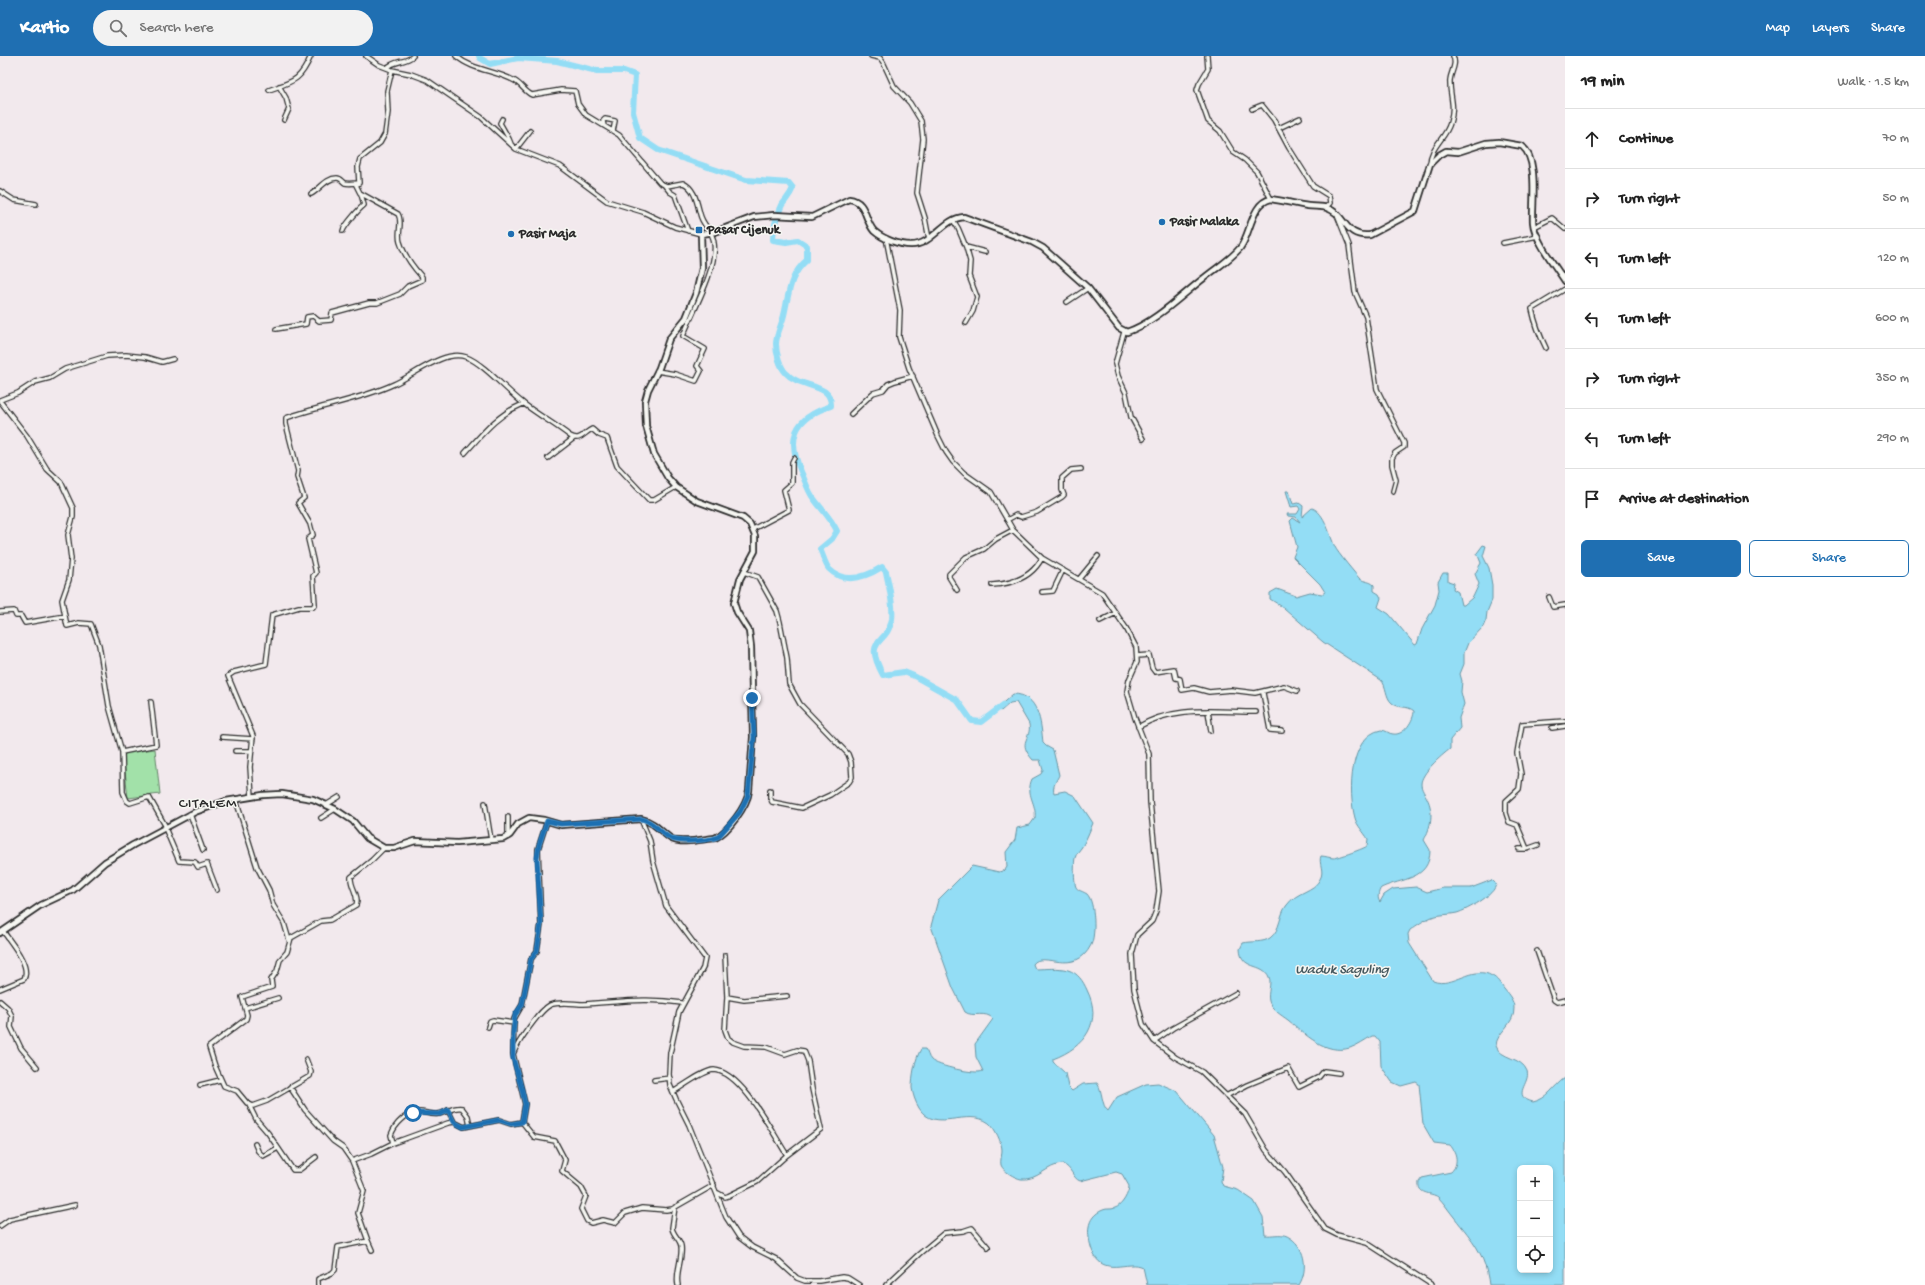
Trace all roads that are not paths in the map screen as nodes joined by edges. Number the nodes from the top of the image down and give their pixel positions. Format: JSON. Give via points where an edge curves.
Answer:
{"nodes":[{"id":1,"x":311,"y":56,"type":"edge"},
{"id":2,"x":366,"y":56,"type":"edge"},
{"id":3,"x":413,"y":56,"type":"edge"},
{"id":4,"x":456,"y":56,"type":"edge"},
{"id":5,"x":871,"y":56,"type":"edge"},
{"id":6,"x":1207,"y":56,"type":"edge"},
{"id":7,"x":1453,"y":56,"type":"edge"},
{"id":8,"x":387,"y":68,"type":"junction"},
{"id":9,"x":392,"y":70,"type":"junction"},
{"id":10,"x":279,"y":86,"type":"junction"},
{"id":11,"x":269,"y":90,"type":"dead end"},
{"id":12,"x":1252,"y":108,"type":"dead end"},
{"id":13,"x":1300,"y":118,"type":"dead end"},
{"id":14,"x":502,"y":119,"type":"dead end"},
{"id":15,"x":284,"y":120,"type":"dead end"},
{"id":16,"x":604,"y":126,"type":"junction"},
{"id":17,"x":1279,"y":128,"type":"junction"},
{"id":18,"x":530,"y":131,"type":"dead end"},
{"id":19,"x":614,"y":131,"type":"junction"},
{"id":20,"x":511,"y":145,"type":"junction"},
{"id":21,"x":516,"y":149,"type":"junction"},
{"id":22,"x":1430,"y":164,"type":"junction"},
{"id":23,"x":359,"y":183,"type":"junction"},
{"id":24,"x":665,"y":186,"type":"junction"},
{"id":25,"x":0,"y":191,"type":"edge"},
{"id":26,"x":360,"y":193,"type":"junction"},
{"id":27,"x":311,"y":194,"type":"dead end"},
{"id":28,"x":1271,"y":199,"type":"junction"},
{"id":29,"x":36,"y":204,"type":"dead end"},
{"id":30,"x":1325,"y":208,"type":"junction"},
{"id":31,"x":1337,"y":214,"type":"junction"},
{"id":32,"x":953,"y":220,"type":"junction"},
{"id":33,"x":1534,"y":227,"type":"junction"},
{"id":34,"x":1565,"y":229,"type":"edge"},
{"id":35,"x":343,"y":231,"type":"dead end"},
{"id":36,"x":688,"y":231,"type":"junction"},
{"id":37,"x":712,"y":232,"type":"junction"},
{"id":38,"x":700,"y":234,"type":"junction"},
{"id":39,"x":1538,"y":236,"type":"junction"},
{"id":40,"x":886,"y":238,"type":"junction"},
{"id":41,"x":929,"y":239,"type":"junction"},
{"id":42,"x":1503,"y":243,"type":"dead end"},
{"id":43,"x":966,"y":247,"type":"junction"},
{"id":44,"x":984,"y":252,"type":"dead end"},
{"id":45,"x":1564,"y":279,"type":"edge"},
{"id":46,"x":1088,"y":288,"type":"junction"},
{"id":47,"x":1565,"y":289,"type":"edge"},
{"id":48,"x":1067,"y":302,"type":"dead end"},
{"id":49,"x":966,"y":323,"type":"dead end"},
{"id":50,"x":276,"y":329,"type":"dead end"},
{"id":51,"x":1124,"y":332,"type":"junction"},
{"id":52,"x":1546,"y":348,"type":"dead end"},
{"id":53,"x":173,"y":359,"type":"dead end"},
{"id":54,"x":657,"y":371,"type":"junction"},
{"id":55,"x":913,"y":376,"type":"junction"},
{"id":56,"x":0,"y":400,"type":"edge"},
{"id":57,"x":523,"y":404,"type":"junction"},
{"id":58,"x":851,"y":414,"type":"dead end"},
{"id":59,"x":574,"y":438,"type":"junction"},
{"id":60,"x":1143,"y":439,"type":"dead end"},
{"id":61,"x":465,"y":453,"type":"dead end"},
{"id":62,"x":548,"y":458,"type":"dead end"},
{"id":63,"x":794,"y":458,"type":"dead end"},
{"id":64,"x":1081,"y":469,"type":"dead end"},
{"id":65,"x":676,"y":487,"type":"junction"},
{"id":66,"x":1393,"y":491,"type":"dead end"},
{"id":67,"x":1007,"y":520,"type":"junction"},
{"id":68,"x":753,"y":529,"type":"junction"},
{"id":69,"x":1013,"y":530,"type":"junction"},
{"id":70,"x":1098,"y":556,"type":"dead end"},
{"id":71,"x":1042,"y":558,"type":"junction"},
{"id":72,"x":1063,"y":570,"type":"junction"},
{"id":73,"x":744,"y":572,"type":"junction"},
{"id":74,"x":1079,"y":579,"type":"junction"},
{"id":75,"x":992,"y":585,"type":"dead end"},
{"id":76,"x":957,"y":590,"type":"dead end"},
{"id":77,"x":1042,"y":592,"type":"dead end"},
{"id":78,"x":1549,"y":597,"type":"dead end"},
{"id":79,"x":1565,"y":605,"type":"edge"},
{"id":80,"x":0,"y":612,"type":"edge"},
{"id":81,"x":1116,"y":613,"type":"junction"},
{"id":82,"x":65,"y":616,"type":"junction"},
{"id":83,"x":1100,"y":621,"type":"dead end"},
{"id":84,"x":1137,"y":656,"type":"junction"},
{"id":85,"x":1297,"y":691,"type":"dead end"},
{"id":86,"x":1263,"y":693,"type":"junction"},
{"id":87,"x":151,"y":702,"type":"dead end"},
{"id":88,"x":1208,"y":711,"type":"junction"},
{"id":89,"x":1256,"y":712,"type":"dead end"},
{"id":90,"x":1565,"y":721,"type":"edge"},
{"id":91,"x":1552,"y":722,"type":"junction"},
{"id":92,"x":1565,"y":726,"type":"edge"},
{"id":93,"x":1138,"y":727,"type":"junction"},
{"id":94,"x":1211,"y":731,"type":"dead end"},
{"id":95,"x":1282,"y":731,"type":"dead end"},
{"id":96,"x":222,"y":737,"type":"dead end"},
{"id":97,"x":253,"y":738,"type":"junction"},
{"id":98,"x":235,"y":751,"type":"dead end"},
{"id":99,"x":251,"y":751,"type":"junction"},
{"id":100,"x":122,"y":752,"type":"junction"},
{"id":101,"x":770,"y":790,"type":"dead end"},
{"id":102,"x":252,"y":797,"type":"junction"},
{"id":103,"x":339,"y":797,"type":"dead end"},
{"id":104,"x":236,"y":800,"type":"junction"},
{"id":105,"x":485,"y":803,"type":"dead end"},
{"id":106,"x":326,"y":805,"type":"junction"},
{"id":107,"x":334,"y":809,"type":"junction"},
{"id":108,"x":190,"y":814,"type":"junction"},
{"id":109,"x":508,"y":817,"type":"dead end"},
{"id":110,"x":321,"y":818,"type":"dead end"},
{"id":111,"x":642,"y":819,"type":"junction"},
{"id":112,"x":547,"y":821,"type":"junction"},
{"id":113,"x":165,"y":828,"type":"junction"},
{"id":114,"x":508,"y":837,"type":"junction"},
{"id":115,"x":491,"y":840,"type":"junction"},
{"id":116,"x":1538,"y":845,"type":"dead end"},
{"id":117,"x":384,"y":848,"type":"junction"},
{"id":118,"x":1519,"y":849,"type":"dead end"},
{"id":119,"x":1527,"y":849,"type":"junction"},
{"id":120,"x":203,"y":850,"type":"dead end"},
{"id":121,"x":217,"y":890,"type":"dead end"},
{"id":122,"x":2,"y":932,"type":"edge"},
{"id":123,"x":290,"y":940,"type":"junction"},
{"id":124,"x":1537,"y":951,"type":"dead end"},
{"id":125,"x":725,"y":955,"type":"dead end"},
{"id":126,"x":0,"y":989,"type":"edge"},
{"id":127,"x":1236,"y":994,"type":"dead end"},
{"id":128,"x":787,"y":996,"type":"dead end"},
{"id":129,"x":727,"y":997,"type":"junction"},
{"id":130,"x":278,"y":998,"type":"dead end"},
{"id":131,"x":1565,"y":1000,"type":"edge"},
{"id":132,"x":0,"y":1001,"type":"edge"},
{"id":133,"x":682,"y":1003,"type":"junction"},
{"id":134,"x":245,"y":1008,"type":"junction"},
{"id":135,"x":514,"y":1023,"type":"junction"},
{"id":136,"x":488,"y":1027,"type":"dead end"},
{"id":137,"x":1154,"y":1041,"type":"junction"},
{"id":138,"x":513,"y":1054,"type":"junction"},
{"id":139,"x":306,"y":1059,"type":"dead end"},
{"id":140,"x":36,"y":1068,"type":"dead end"},
{"id":141,"x":1339,"y":1073,"type":"dead end"},
{"id":142,"x":670,"y":1078,"type":"junction"},
{"id":143,"x":220,"y":1080,"type":"junction"},
{"id":144,"x":654,"y":1080,"type":"dead end"},
{"id":145,"x":200,"y":1085,"type":"dead end"},
{"id":146,"x":290,"y":1086,"type":"junction"},
{"id":147,"x":673,"y":1092,"type":"junction"},
{"id":148,"x":1226,"y":1096,"type":"junction"},
{"id":149,"x":250,"y":1105,"type":"junction"},
{"id":150,"x":448,"y":1110,"type":"junction"},
{"id":151,"x":454,"y":1122,"type":"junction"},
{"id":152,"x":522,"y":1122,"type":"junction"},
{"id":153,"x":470,"y":1126,"type":"junction"},
{"id":154,"x":393,"y":1143,"type":"junction"},
{"id":155,"x":255,"y":1144,"type":"dead end"},
{"id":156,"x":278,"y":1148,"type":"junction"},
{"id":157,"x":787,"y":1155,"type":"junction"},
{"id":158,"x":316,"y":1157,"type":"dead end"},
{"id":159,"x":352,"y":1161,"type":"junction"},
{"id":160,"x":714,"y":1185,"type":"junction"},
{"id":161,"x":718,"y":1193,"type":"junction"},
{"id":162,"x":75,"y":1205,"type":"dead end"},
{"id":163,"x":675,"y":1207,"type":"junction"},
{"id":164,"x":0,"y":1226,"type":"edge"},
{"id":165,"x":368,"y":1241,"type":"junction"},
{"id":166,"x":988,"y":1247,"type":"dead end"},
{"id":167,"x":372,"y":1250,"type":"dead end"},
{"id":168,"x":318,"y":1285,"type":"edge"},
{"id":169,"x":678,"y":1285,"type":"edge"},
{"id":170,"x":859,"y":1285,"type":"edge"},
{"id":171,"x":886,"y":1285,"type":"edge"},
{"id":172,"x":1432,"y":1285,"type":"edge"}],
"edges":[{"from":1,"to":10,"type":"street","via":[[296,80]]},
{"from":2,"to":8,"type":"street"},
{"from":3,"to":8,"type":"street"},
{"from":4,"to":16,"type":"street","via":[[470,66],[498,73],[515,81],[532,95],[561,90],[574,91],[578,104],[586,115]]},
{"from":5,"to":41,"type":"street","via":[[880,58],[894,86],[910,102],[921,121],[923,139],[917,193]]},
{"from":6,"to":28,"type":"street","via":[[1209,67],[1197,90],[1208,121],[1220,131],[1233,152],[1246,160],[1257,172]]},
{"from":7,"to":22,"type":"street","via":[[1455,62],[1450,80],[1454,104],[1452,117],[1431,154]]},
{"from":8,"to":9,"type":"street"},
{"from":9,"to":20,"type":"street","via":[[427,80],[481,117]]},
{"from":9,"to":23,"type":"street","via":[[387,91],[385,134],[380,143],[360,159]]},
{"from":10,"to":11,"type":"street"},
{"from":10,"to":15,"type":"street","via":[[289,109]]},
{"from":12,"to":17,"type":"street","via":[[1262,105]]},
{"from":13,"to":17,"type":"street"},
{"from":14,"to":20,"type":"street","via":[[500,124]]},
{"from":16,"to":19,"type":"street"},
{"from":16,"to":19,"type":"street","via":[[605,119],[615,121]]},
{"from":17,"to":30,"type":"street","via":[[1313,186],[1328,194],[1330,203]]},
{"from":18,"to":21,"type":"street"},
{"from":19,"to":24,"type":"street"},
{"from":20,"to":21,"type":"street"},
{"from":21,"to":36,"type":"street","via":[[560,166],[607,201],[643,212],[674,228]]},
{"from":22,"to":31,"type":"main road","via":[[1415,211],[1379,231],[1370,235],[1357,234],[1346,227]]},
{"from":22,"to":33,"type":"main road","via":[[1446,151],[1458,152],[1486,143],[1499,142],[1522,146],[1530,157],[1534,185]]},
{"from":23,"to":26,"type":"street","via":[[356,185]]},
{"from":23,"to":27,"type":"street","via":[[348,183],[335,178]]},
{"from":24,"to":36,"type":"street","via":[[675,195]]},
{"from":24,"to":37,"type":"street","via":[[680,183],[688,186],[697,202],[702,222]]},
{"from":25,"to":29,"type":"street","via":[[14,200]]},
{"from":26,"to":35,"type":"street","via":[[364,205],[359,208]]},
{"from":26,"to":50,"type":"street","via":[[401,218],[400,242],[422,280],[408,286],[400,294],[376,304],[369,303],[332,313],[331,320],[319,321],[313,316],[307,317],[306,324]]},
{"from":28,"to":30,"type":"main road"},
{"from":28,"to":51,"type":"main road","via":[[1262,202],[1258,208],[1246,238],[1236,253],[1152,319]]},
{"from":30,"to":31,"type":"main road"},
{"from":31,"to":66,"type":"street","via":[[1349,245],[1355,292],[1366,317],[1377,389],[1404,443],[1404,447],[1392,458],[1396,480]]},
{"from":32,"to":41,"type":"main road"},
{"from":32,"to":43,"type":"street"},
{"from":32,"to":46,"type":"main road","via":[[959,217],[967,218],[1032,242],[1053,255]]},
{"from":33,"to":34,"type":"street","via":[[1552,218]]},
{"from":33,"to":39,"type":"main road"},
{"from":36,"to":38,"type":"street"},
{"from":37,"to":38,"type":"main road"},
{"from":37,"to":40,"type":"main road","via":[[746,219],[774,215],[812,217],[844,200],[852,200],[861,205],[875,232]]},
{"from":37,"to":54,"type":"street","via":[[714,246],[711,264],[697,308],[683,336],[706,348],[697,366],[701,371],[696,381]]},
{"from":38,"to":54,"type":"main road","via":[[702,262],[696,293],[686,318],[669,339]]},
{"from":39,"to":42,"type":"street"},
{"from":39,"to":45,"type":"main road"},
{"from":40,"to":41,"type":"main road","via":[[912,245]]},
{"from":40,"to":55,"type":"street","via":[[900,310],[899,337]]},
{"from":43,"to":44,"type":"street"},
{"from":43,"to":49,"type":"street","via":[[970,261],[969,276],[977,297]]},
{"from":46,"to":48,"type":"street"},
{"from":46,"to":51,"type":"main road"},
{"from":47,"to":52,"type":"street","via":[[1532,309],[1537,330]]},
{"from":51,"to":60,"type":"street","via":[[1115,364],[1126,393],[1131,417]]},
{"from":53,"to":56,"type":"street","via":[[160,362],[145,357],[107,356],[65,369]]},
{"from":54,"to":65,"type":"main road","via":[[646,395],[646,426],[654,454]]},
{"from":55,"to":58,"type":"street","via":[[895,381],[883,390],[872,393]]},
{"from":55,"to":67,"type":"street","via":[[946,452],[964,473],[991,492]]},
{"from":56,"to":82,"type":"street","via":[[27,436],[47,469],[61,482],[73,508],[74,517],[68,535],[71,559],[69,580],[62,600]]},
{"from":57,"to":59,"type":"street"},
{"from":57,"to":61,"type":"street","via":[[497,419]]},
{"from":57,"to":97,"type":"street","via":[[475,361],[453,356],[427,364],[385,388],[285,419],[304,498],[298,503],[313,535],[308,539],[316,573],[313,576],[315,604],[313,607],[299,607],[272,615],[266,664],[228,675]]},
{"from":59,"to":62,"type":"street"},
{"from":59,"to":65,"type":"street","via":[[580,438],[592,429],[607,438],[617,466],[650,500]]},
{"from":63,"to":68,"type":"street","via":[[792,483],[784,490],[789,510]]},
{"from":64,"to":67,"type":"street","via":[[1071,470],[1062,478],[1062,498],[1037,512],[1021,517],[1016,515]]},
{"from":65,"to":68,"type":"main road","via":[[704,504],[743,518]]},
{"from":67,"to":69,"type":"street"},
{"from":68,"to":73,"type":"main road","via":[[756,547]]},
{"from":69,"to":71,"type":"street"},
{"from":69,"to":76,"type":"street","via":[[966,558],[949,574]]},
{"from":70,"to":74,"type":"street"},
{"from":71,"to":72,"type":"street"},
{"from":71,"to":75,"type":"street","via":[[1031,573],[1014,582]]},
{"from":72,"to":74,"type":"street"},
{"from":72,"to":77,"type":"street","via":[[1053,590]]},
{"from":73,"to":101,"type":"street","via":[[758,577],[776,611],[784,636],[788,681],[794,694],[805,709],[838,742],[851,762],[852,777],[849,782],[830,795],[802,808],[772,802]]},
{"from":73,"to":111,"type":"main road","via":[[734,603],[749,631],[751,647],[754,737],[748,798],[731,824],[714,838],[679,841]]},
{"from":74,"to":81,"type":"street","via":[[1102,593]]},
{"from":78,"to":79,"type":"street","via":[[1553,607]]},
{"from":80,"to":82,"type":"street","via":[[14,611],[25,623]]},
{"from":81,"to":83,"type":"street"},
{"from":81,"to":84,"type":"street","via":[[1135,643]]},
{"from":82,"to":100,"type":"street","via":[[67,626],[89,623],[96,633],[109,706]]},
{"from":84,"to":86,"type":"street","via":[[1149,655],[1155,672],[1174,670],[1176,678],[1180,679],[1182,690],[1194,688],[1209,692],[1231,690]]},
{"from":84,"to":93,"type":"street","via":[[1127,688]]},
{"from":85,"to":86,"type":"street","via":[[1280,686]]},
{"from":86,"to":95,"type":"street","via":[[1270,730]]},
{"from":87,"to":100,"type":"street","via":[[156,746]]},
{"from":88,"to":89,"type":"street"},
{"from":88,"to":93,"type":"street","via":[[1171,713]]},
{"from":88,"to":94,"type":"street"},
{"from":90,"to":91,"type":"street"},
{"from":91,"to":92,"type":"street","via":[[1552,730]]},
{"from":91,"to":119,"type":"street","via":[[1521,725],[1516,753],[1521,774],[1519,790],[1508,798],[1506,803],[1509,822],[1517,825]]},
{"from":93,"to":137,"type":"street","via":[[1149,754],[1150,802],[1159,898],[1152,920],[1136,935],[1132,962],[1138,1007],[1143,1024]]},
{"from":96,"to":97,"type":"street"},
{"from":97,"to":99,"type":"street"},
{"from":98,"to":99,"type":"street"},
{"from":99,"to":102,"type":"street"},
{"from":100,"to":113,"type":"street","via":[[122,788],[127,801],[130,803],[149,797]]},
{"from":102,"to":104,"type":"main road"},
{"from":102,"to":106,"type":"main road","via":[[282,794]]},
{"from":103,"to":106,"type":"street"},
{"from":104,"to":108,"type":"main road","via":[[217,803]]},
{"from":104,"to":123,"type":"street","via":[[257,867],[270,890],[273,905],[284,923]]},
{"from":105,"to":115,"type":"street"},
{"from":106,"to":107,"type":"main road"},
{"from":107,"to":110,"type":"street"},
{"from":107,"to":117,"type":"main road","via":[[357,824],[367,838]]},
{"from":108,"to":113,"type":"main road"},
{"from":108,"to":120,"type":"street"},
{"from":109,"to":114,"type":"street"},
{"from":111,"to":112,"type":"main road","via":[[561,824]]},
{"from":111,"to":133,"type":"street","via":[[666,906],[704,958],[702,968]]},
{"from":112,"to":114,"type":"main road","via":[[526,819],[518,824]]},
{"from":112,"to":135,"type":"street","via":[[537,858],[541,924],[537,951],[531,959],[522,1005]]},
{"from":113,"to":121,"type":"street","via":[[179,861],[194,861],[198,867],[207,864]]},
{"from":113,"to":122,"type":"main road","via":[[105,862],[73,890],[38,907]]},
{"from":114,"to":115,"type":"main road"},
{"from":115,"to":117,"type":"main road","via":[[447,843],[415,841],[394,848]]},
{"from":116,"to":119,"type":"street"},
{"from":117,"to":123,"type":"street","via":[[351,877],[357,899],[356,905],[330,920],[321,921]]},
{"from":118,"to":119,"type":"street"},
{"from":122,"to":126,"type":"street","via":[[24,964],[26,973],[24,979]]},
{"from":123,"to":134,"type":"street","via":[[287,952],[280,960],[271,980],[272,987],[244,996],[242,1000]]},
{"from":124,"to":131,"type":"street","via":[[1554,1001]]},
{"from":125,"to":129,"type":"street"},
{"from":127,"to":137,"type":"street"},
{"from":128,"to":129,"type":"street","via":[[744,1000]]},
{"from":129,"to":157,"type":"street","via":[[725,1030],[733,1042],[744,1046],[766,1047],[785,1054],[802,1050],[807,1055],[814,1102],[821,1127]]},
{"from":130,"to":134,"type":"street"},
{"from":132,"to":140,"type":"street","via":[[12,1016],[11,1027],[21,1048]]},
{"from":133,"to":138,"type":"street","via":[[644,999],[555,1004],[545,1009],[521,1037]]},
{"from":133,"to":142,"type":"street","via":[[670,1053]]},
{"from":134,"to":143,"type":"street","via":[[246,1018],[209,1047]]},
{"from":135,"to":136,"type":"street","via":[[493,1020]]},
{"from":135,"to":138,"type":"street"},
{"from":137,"to":148,"type":"street","via":[[1175,1057],[1202,1072]]},
{"from":138,"to":152,"type":"street","via":[[525,1104]]},
{"from":139,"to":146,"type":"street","via":[[311,1075]]},
{"from":141,"to":148,"type":"street","via":[[1324,1071],[1319,1077],[1299,1087],[1288,1068]]},
{"from":142,"to":144,"type":"street"},
{"from":142,"to":147,"type":"street"},
{"from":143,"to":145,"type":"street"},
{"from":143,"to":149,"type":"street","via":[[225,1087],[237,1091]]},
{"from":146,"to":149,"type":"street","via":[[259,1104]]},
{"from":146,"to":159,"type":"street","via":[[305,1110],[330,1138],[343,1148]]},
{"from":147,"to":157,"type":"street","via":[[707,1072],[714,1070],[727,1074],[745,1090]]},
{"from":147,"to":160,"type":"street","via":[[690,1125]]},
{"from":148,"to":172,"type":"street","via":[[1245,1114],[1266,1150],[1285,1172],[1325,1229],[1367,1243]]},
{"from":149,"to":156,"type":"street","via":[[256,1119]]},
{"from":150,"to":151,"type":"street"},
{"from":150,"to":153,"type":"street","via":[[462,1108],[468,1116]]},
{"from":150,"to":154,"type":"street","via":[[440,1114],[418,1112],[409,1115],[401,1120],[393,1131]]},
{"from":151,"to":153,"type":"street","via":[[463,1127]]},
{"from":151,"to":154,"type":"street"},
{"from":152,"to":153,"type":"street","via":[[511,1124],[499,1120]]},
{"from":152,"to":163,"type":"street","via":[[534,1137],[554,1140],[565,1160],[562,1170],[581,1187],[586,1196],[580,1209],[587,1221],[591,1223],[603,1220],[615,1223],[625,1213],[642,1208],[666,1210]]},
{"from":154,"to":159,"type":"street"},
{"from":155,"to":156,"type":"street","via":[[263,1156]]},
{"from":156,"to":158,"type":"street","via":[[294,1171]]},
{"from":157,"to":161,"type":"street","via":[[757,1182],[725,1197]]},
{"from":159,"to":165,"type":"street","via":[[364,1191],[358,1213]]},
{"from":160,"to":161,"type":"street"},
{"from":160,"to":163,"type":"street"},
{"from":161,"to":170,"type":"street","via":[[735,1234],[752,1247],[776,1258],[797,1278],[819,1281],[846,1277]]},
{"from":162,"to":164,"type":"street","via":[[10,1219]]},
{"from":163,"to":169,"type":"street","via":[[672,1228],[681,1245]]},
{"from":165,"to":167,"type":"street"},
{"from":165,"to":168,"type":"street","via":[[338,1247],[334,1272],[318,1280]]},
{"from":166,"to":171,"type":"street","via":[[972,1228],[944,1233]]}]}
